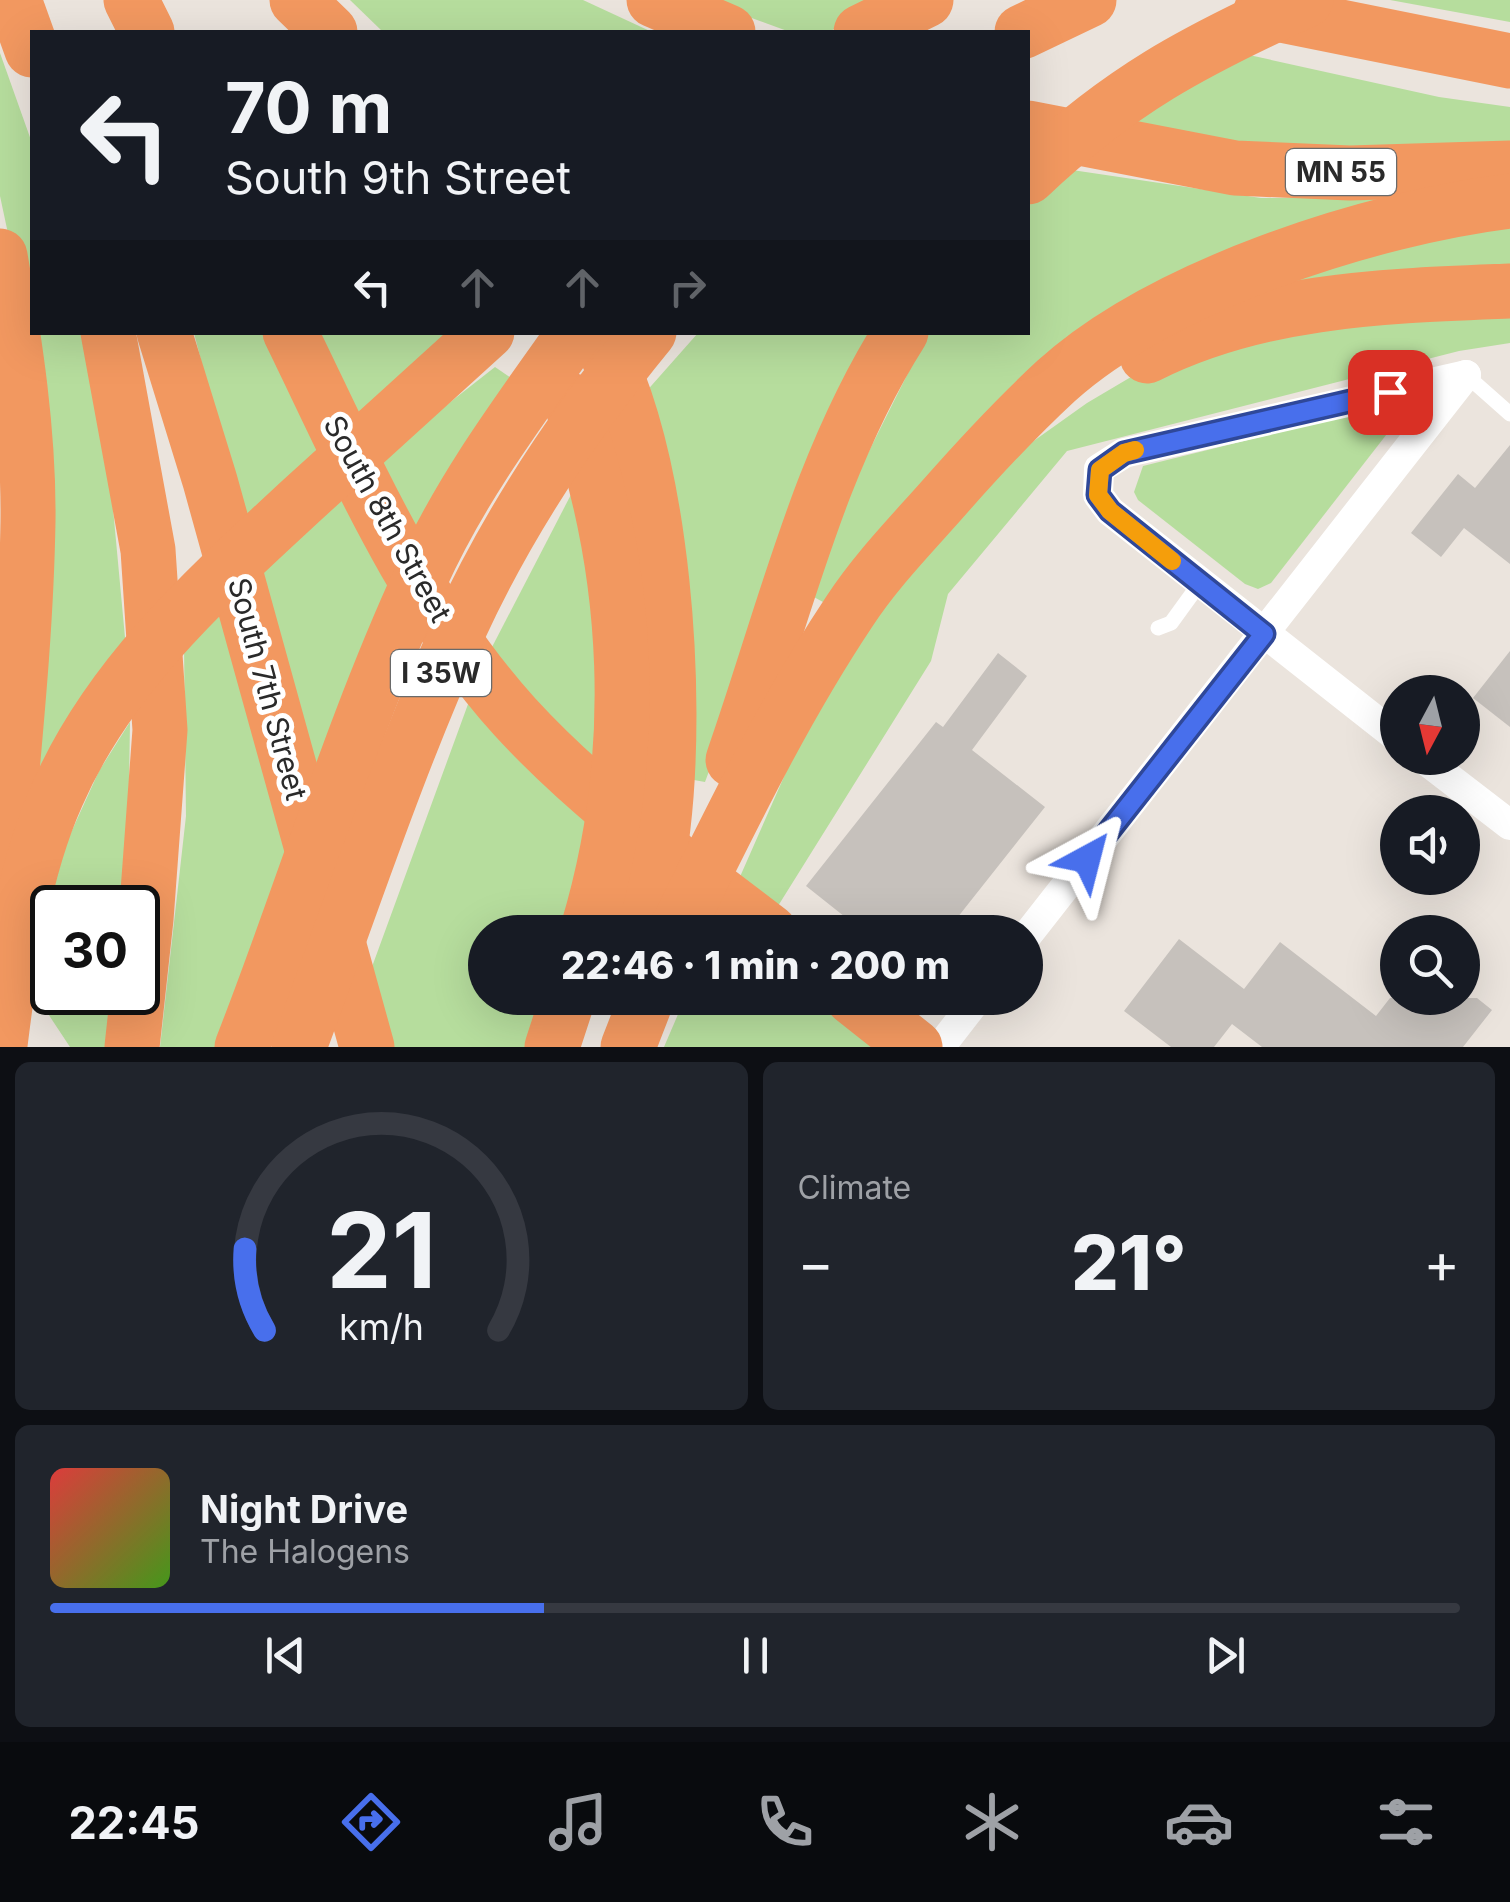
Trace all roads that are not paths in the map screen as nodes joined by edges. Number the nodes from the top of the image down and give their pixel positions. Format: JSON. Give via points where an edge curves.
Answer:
{"nodes":[{"id":1,"x":14,"y":0,"type":"edge"},
{"id":2,"x":44,"y":0,"type":"edge"},
{"id":3,"x":131,"y":0,"type":"edge"},
{"id":4,"x":297,"y":0,"type":"edge"},
{"id":5,"x":654,"y":0,"type":"edge"},
{"id":6,"x":926,"y":0,"type":"edge"},
{"id":7,"x":970,"y":0,"type":"edge"},
{"id":8,"x":1089,"y":0,"type":"edge"},
{"id":9,"x":1220,"y":0,"type":"edge"},
{"id":10,"x":1306,"y":0,"type":"edge"},
{"id":11,"x":717,"y":28,"type":"edge"},
{"id":12,"x":57,"y":30,"type":"edge"},
{"id":13,"x":145,"y":30,"type":"edge"},
{"id":14,"x":328,"y":30,"type":"edge"},
{"id":15,"x":864,"y":30,"type":"edge"},
{"id":16,"x":920,"y":30,"type":"edge"},
{"id":17,"x":1026,"y":30,"type":"edge"},
{"id":18,"x":30,"y":44,"type":"edge"},
{"id":19,"x":1495,"y":56,"type":"edge"},
{"id":20,"x":1030,"y":128,"type":"edge"},
{"id":21,"x":1510,"y":168,"type":"edge"},
{"id":22,"x":1030,"y":174,"type":"edge"},
{"id":23,"x":1510,"y":201,"type":"edge"},
{"id":24,"x":0,"y":256,"type":"edge"},
{"id":25,"x":1510,"y":291,"type":"edge"},
{"id":26,"x":109,"y":335,"type":"edge"},
{"id":27,"x":165,"y":335,"type":"edge"},
{"id":28,"x":484,"y":335,"type":"edge"},
{"id":29,"x":544,"y":335,"type":"edge"},
{"id":30,"x":574,"y":335,"type":"edge"},
{"id":31,"x":597,"y":335,"type":"edge"},
{"id":32,"x":647,"y":335,"type":"edge"},
{"id":33,"x":898,"y":335,"type":"edge"},
{"id":34,"x":294,"y":342,"type":"edge"},
{"id":35,"x":1466,"y":375,"type":"junction"},
{"id":36,"x":1510,"y":414,"type":"edge"},
{"id":37,"x":958,"y":482,"type":"junction"},
{"id":38,"x":1200,"y":583,"type":"junction"},
{"id":39,"x":1158,"y":628,"type":"dead end"},
{"id":40,"x":1264,"y":634,"type":"junction"},
{"id":41,"x":1380,"y":724,"type":"edge"},
{"id":42,"x":1445,"y":775,"type":"edge"},
{"id":43,"x":1510,"y":825,"type":"edge"},
{"id":44,"x":0,"y":901,"type":"edge"},
{"id":45,"x":591,"y":915,"type":"edge"},
{"id":46,"x":645,"y":915,"type":"edge"},
{"id":47,"x":680,"y":915,"type":"edge"},
{"id":48,"x":683,"y":915,"type":"edge"},
{"id":49,"x":747,"y":915,"type":"edge"},
{"id":50,"x":1043,"y":915,"type":"edge"},
{"id":51,"x":0,"y":975,"type":"edge"},
{"id":52,"x":562,"y":1015,"type":"edge"},
{"id":53,"x":623,"y":1015,"type":"edge"},
{"id":54,"x":641,"y":1015,"type":"edge"},
{"id":55,"x":874,"y":1015,"type":"edge"},
{"id":56,"x":965,"y":1015,"type":"edge"},
{"id":57,"x":0,"y":1045,"type":"edge"},
{"id":58,"x":38,"y":1047,"type":"edge"},
{"id":59,"x":132,"y":1047,"type":"edge"},
{"id":60,"x":242,"y":1047,"type":"edge"},
{"id":61,"x":299,"y":1047,"type":"edge"},
{"id":62,"x":368,"y":1047,"type":"edge"},
{"id":63,"x":552,"y":1047,"type":"edge"},
{"id":64,"x":616,"y":1047,"type":"edge"},
{"id":65,"x":628,"y":1047,"type":"edge"},
{"id":66,"x":915,"y":1047,"type":"edge"},
{"id":67,"x":940,"y":1047,"type":"edge"}],
"edges":[{"from":1,"to":18,"type":"highway"},
{"from":2,"to":12,"type":"highway"},
{"from":3,"to":13,"type":"highway"},
{"from":4,"to":14,"type":"highway"},
{"from":5,"to":11,"type":"highway"},
{"from":6,"to":15,"type":"highway"},
{"from":7,"to":16,"type":"highway"},
{"from":8,"to":17,"type":"highway"},
{"from":9,"to":19,"type":"highway"},
{"from":10,"to":22,"type":"highway","via":[[1156,73]]},
{"from":20,"to":21,"type":"highway","number":"MN 55","via":[[1235,168]]},
{"from":23,"to":37,"type":"highway","via":[[1374,228],[1166,308],[1058,379]]},
{"from":24,"to":44,"type":"highway","via":[[16,346],[28,518]]},
{"from":25,"to":37,"type":"highway","via":[[1328,303],[1201,332],[1101,381]]},
{"from":26,"to":59,"type":"highway","via":[[148,550],[158,668],[160,766]]},
{"from":27,"to":62,"type":"highway","name":"South 7th Street"},
{"from":28,"to":57,"type":"highway","via":[[180,614],[112,699],[43,832]]},
{"from":29,"to":45,"type":"highway","via":[[602,502],[621,618],[622,712]]},
{"from":30,"to":60,"type":"highway","number":"I 35W","via":[[475,476],[420,577]]},
{"from":31,"to":46,"type":"highway","via":[[623,392],[654,528],[668,721],[663,829]]},
{"from":32,"to":61,"type":"highway","number":"I 35W","via":[[550,465],[460,626]]},
{"from":33,"to":47,"type":"highway","via":[[828,479]]},
{"from":34,"to":49,"type":"highway","name":"South 8th Street","via":[[381,519],[494,692],[604,802]]},
{"from":35,"to":36,"type":"lane"},
{"from":35,"to":38,"type":"street","via":[[1124,453],[1100,470],[1098,495],[1110,511]]},
{"from":35,"to":40,"type":"street"},
{"from":37,"to":48,"type":"highway","via":[[849,612],[753,776]]},
{"from":38,"to":39,"type":"lane","via":[[1171,623]]},
{"from":38,"to":40,"type":"street"},
{"from":40,"to":41,"type":"street"},
{"from":40,"to":50,"type":"street"},
{"from":42,"to":43,"type":"street"},
{"from":51,"to":58,"type":"highway"},
{"from":52,"to":63,"type":"highway"},
{"from":53,"to":64,"type":"highway"},
{"from":54,"to":65,"type":"highway"},
{"from":55,"to":66,"type":"highway"},
{"from":56,"to":67,"type":"street"}]}
